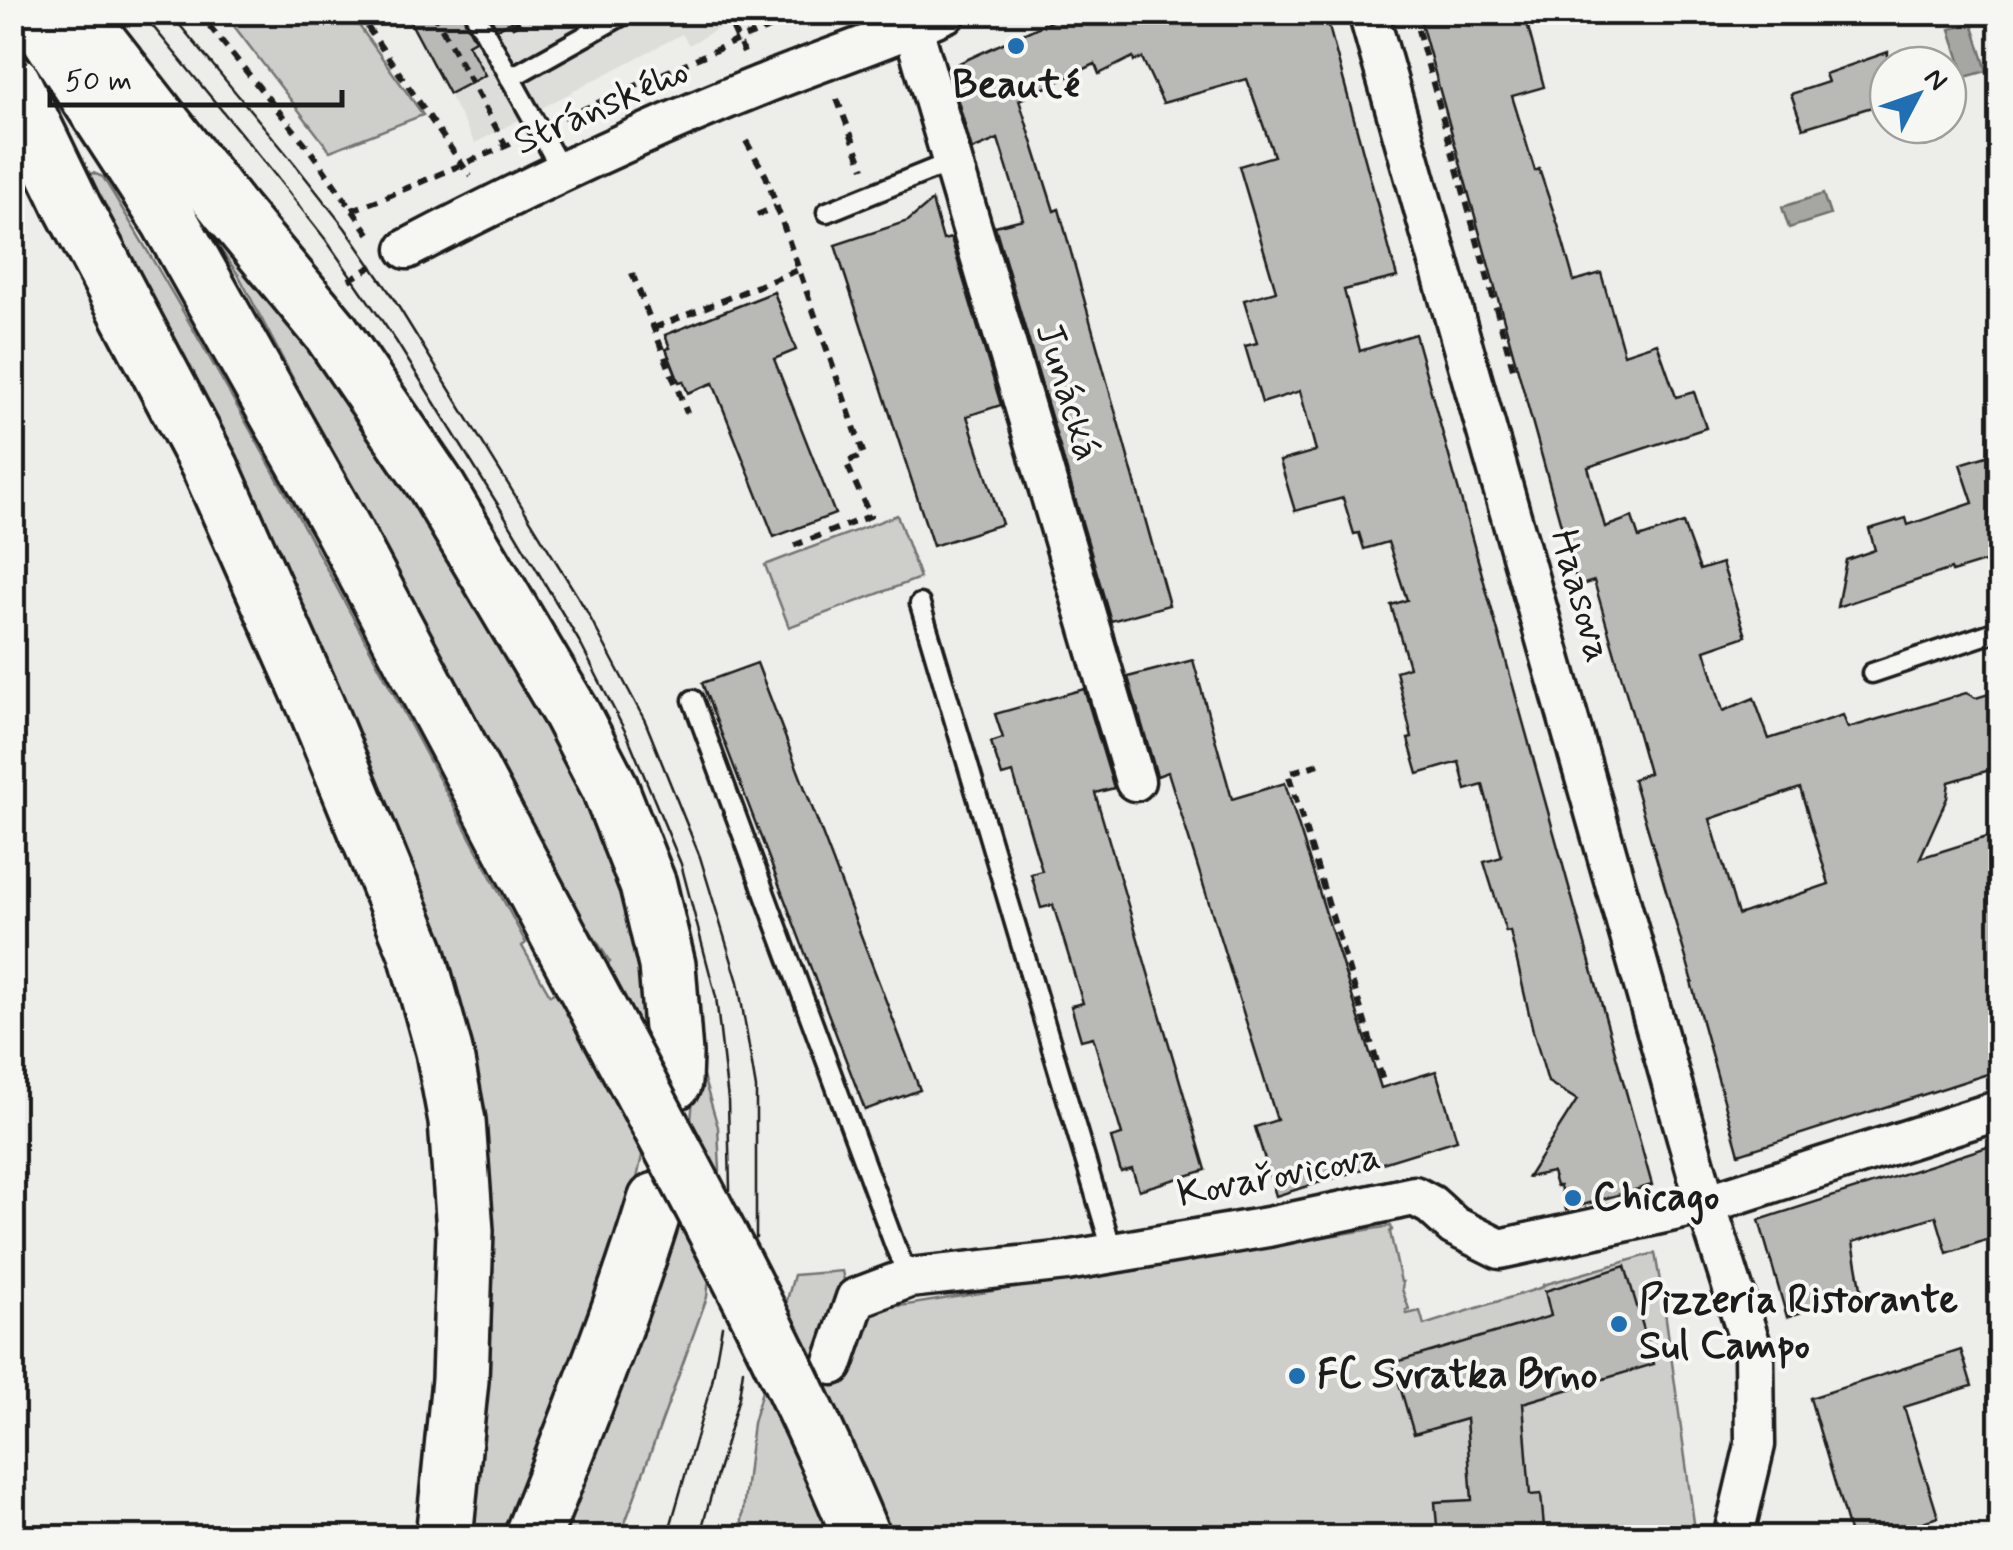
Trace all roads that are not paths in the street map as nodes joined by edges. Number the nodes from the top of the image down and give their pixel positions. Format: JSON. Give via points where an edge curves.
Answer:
{"nodes":[{"id":1,"x":34,"y":12,"type":"edge"},
{"id":2,"x":75,"y":12,"type":"edge"},
{"id":3,"x":628,"y":12,"type":"edge"},
{"id":4,"x":947,"y":12,"type":"edge"},
{"id":5,"x":1368,"y":12,"type":"edge"},
{"id":6,"x":476,"y":16,"type":"dead end"},
{"id":7,"x":912,"y":28,"type":"junction"},
{"id":8,"x":510,"y":78,"type":"junction"},
{"id":9,"x":12,"y":82,"type":"edge"},
{"id":10,"x":952,"y":162,"type":"junction"},
{"id":11,"x":562,"y":171,"type":"junction"},
{"id":12,"x":827,"y":212,"type":"dead end"},
{"id":13,"x":397,"y":254,"type":"road end"},
{"id":14,"x":920,"y":604,"type":"dead end"},
{"id":15,"x":2000,"y":630,"type":"edge"},
{"id":16,"x":1872,"y":672,"type":"dead end"},
{"id":17,"x":694,"y":700,"type":"dead end"},
{"id":18,"x":1135,"y":782,"type":"dead end"},
{"id":19,"x":673,"y":1082,"type":"dead end"},
{"id":20,"x":2000,"y":1110,"type":"edge"},
{"id":21,"x":656,"y":1201,"type":"dead end"},
{"id":22,"x":1706,"y":1204,"type":"junction"},
{"id":23,"x":1113,"y":1253,"type":"junction"},
{"id":24,"x":909,"y":1278,"type":"junction"},
{"id":25,"x":833,"y":1364,"type":"dead end"},
{"id":26,"x":444,"y":1538,"type":"edge"},
{"id":27,"x":532,"y":1538,"type":"edge"},
{"id":28,"x":862,"y":1538,"type":"edge"},
{"id":29,"x":1733,"y":1538,"type":"edge"}],
"edges":[{"from":1,"to":28,"type":"highway","bridge":true,"via":[[169,220],[342,528],[759,1315]]},
{"from":2,"to":19,"type":"highway","via":[[331,332],[435,484],[571,713],[609,786],[648,886],[667,965]]},
{"from":3,"to":8,"type":"lane"},
{"from":4,"to":7,"type":"street","name":"Stránského"},
{"from":5,"to":22,"type":"street","name":"Haasova"},
{"from":6,"to":8,"type":"lane"},
{"from":7,"to":10,"type":"street","name":"Junácká"},
{"from":7,"to":11,"type":"street","name":"Stránského"},
{"from":8,"to":11,"type":"lane"},
{"from":9,"to":26,"type":"highway","via":[[211,469],[416,950],[454,1103],[466,1231]]},
{"from":10,"to":12,"type":"lane"},
{"from":10,"to":18,"type":"street","name":"Junácká"},
{"from":11,"to":13,"type":"street","name":"Stránského"},
{"from":14,"to":23,"type":"lane"},
{"from":15,"to":16,"type":"lane"},
{"from":17,"to":24,"type":"lane"},
{"from":20,"to":22,"type":"street","name":"Kovařovicova"},
{"from":21,"to":27,"type":"highway"},
{"from":22,"to":23,"type":"street","name":"Kovařovicova","via":[[1500,1250],[1414,1196]]},
{"from":22,"to":29,"type":"street","name":"Haasova","via":[[1754,1355],[1755,1445]]},
{"from":23,"to":24,"type":"street","name":"Kovařovicova"},
{"from":24,"to":25,"type":"street","name":"Kovařovicova","via":[[856,1298]]}]}
